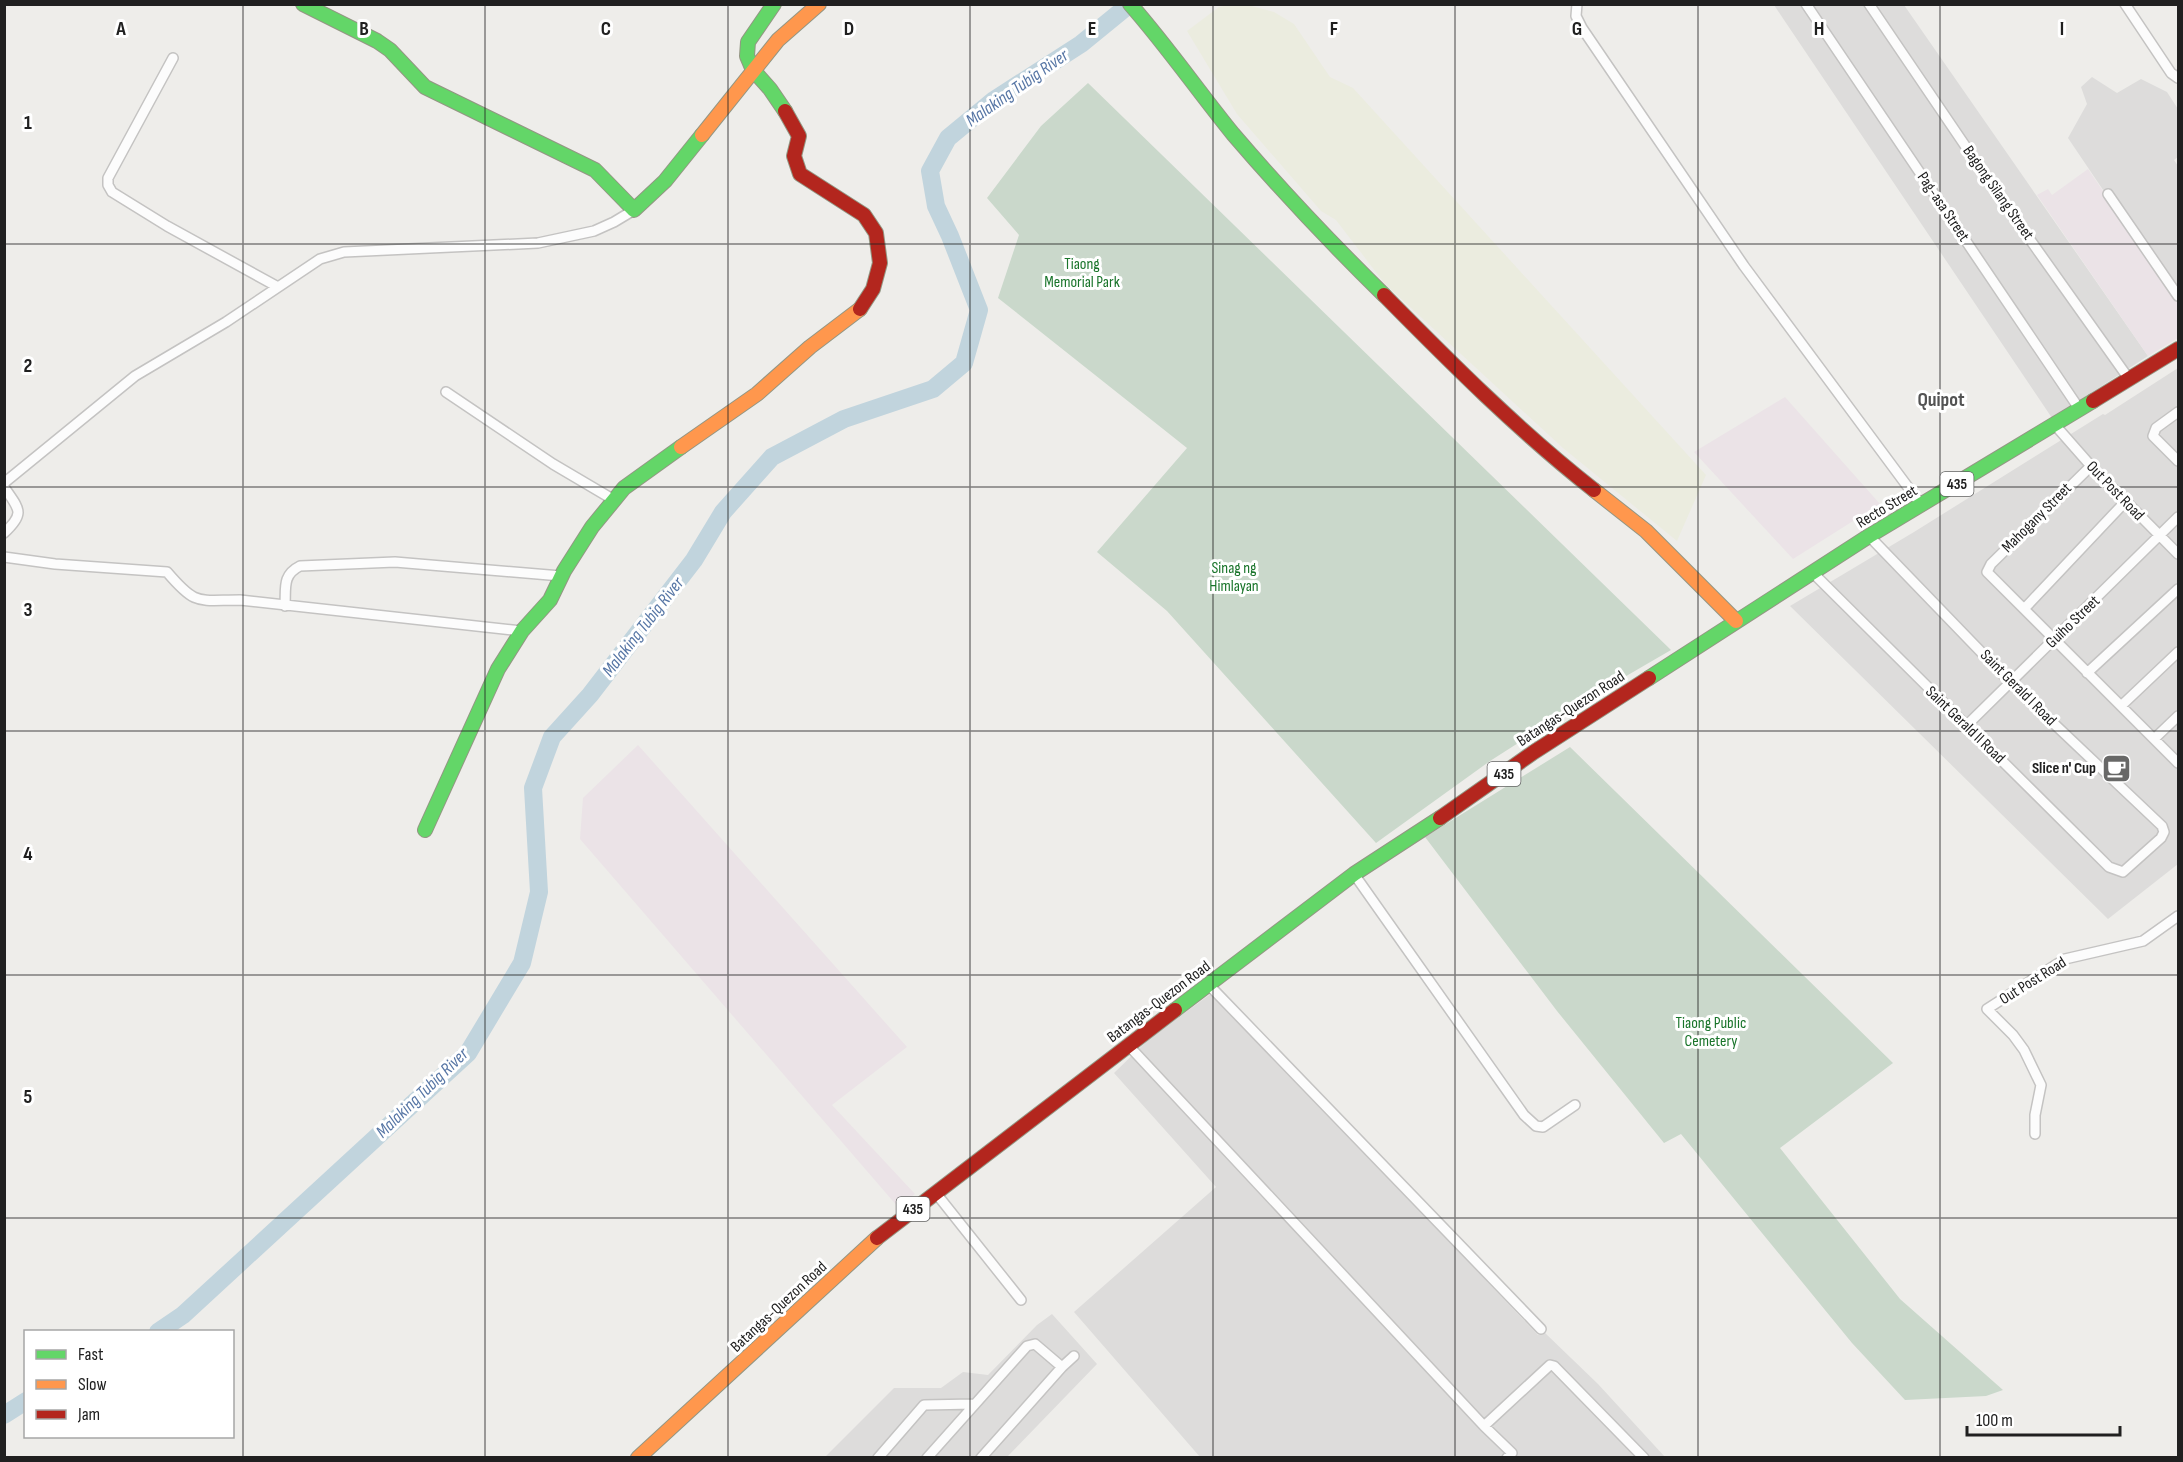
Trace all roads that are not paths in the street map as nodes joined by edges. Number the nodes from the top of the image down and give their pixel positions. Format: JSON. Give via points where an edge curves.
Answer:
{"nodes":[{"id":1,"x":303,"y":4,"type":"edge"},
{"id":2,"x":774,"y":4,"type":"edge"},
{"id":3,"x":819,"y":4,"type":"edge"},
{"id":4,"x":1130,"y":4,"type":"edge"},
{"id":5,"x":1576,"y":4,"type":"edge"},
{"id":6,"x":1806,"y":4,"type":"edge"},
{"id":7,"x":1869,"y":4,"type":"edge"},
{"id":8,"x":2125,"y":4,"type":"edge"},
{"id":9,"x":173,"y":58,"type":"dead end"},
{"id":10,"x":753,"y":70,"type":"junction"},
{"id":11,"x":2178,"y":78,"type":"edge"},
{"id":12,"x":2108,"y":194,"type":"dead end"},
{"id":13,"x":634,"y":210,"type":"junction"},
{"id":14,"x":278,"y":287,"type":"junction"},
{"id":15,"x":2178,"y":296,"type":"edge"},
{"id":16,"x":2178,"y":349,"type":"edge"},
{"id":17,"x":2129,"y":379,"type":"junction"},
{"id":18,"x":446,"y":392,"type":"dead end"},
{"id":19,"x":2079,"y":410,"type":"junction"},
{"id":20,"x":2178,"y":412,"type":"edge"},
{"id":21,"x":2055,"y":425,"type":"junction"},
{"id":22,"x":2178,"y":461,"type":"edge"},
{"id":23,"x":2091,"y":466,"type":"junction"},
{"id":24,"x":4,"y":485,"type":"edge"},
{"id":25,"x":614,"y":500,"type":"junction"},
{"id":26,"x":2125,"y":502,"type":"junction"},
{"id":27,"x":1922,"y":506,"type":"junction"},
{"id":28,"x":2178,"y":517,"type":"edge"},
{"id":29,"x":4,"y":533,"type":"edge"},
{"id":30,"x":1869,"y":536,"type":"junction"},
{"id":31,"x":2160,"y":536,"type":"junction"},
{"id":32,"x":2178,"y":554,"type":"edge"},
{"id":33,"x":4,"y":556,"type":"edge"},
{"id":34,"x":1812,"y":573,"type":"junction"},
{"id":35,"x":561,"y":576,"type":"junction"},
{"id":36,"x":2178,"y":589,"type":"edge"},
{"id":37,"x":285,"y":606,"type":"junction"},
{"id":38,"x":2024,"y":609,"type":"junction"},
{"id":39,"x":1736,"y":621,"type":"junction"},
{"id":40,"x":522,"y":632,"type":"junction"},
{"id":41,"x":2055,"y":640,"type":"junction"},
{"id":42,"x":2178,"y":652,"type":"edge"},
{"id":43,"x":2087,"y":673,"type":"junction"},
{"id":44,"x":2011,"y":683,"type":"junction"},
{"id":45,"x":2121,"y":706,"type":"junction"},
{"id":46,"x":2178,"y":716,"type":"edge"},
{"id":47,"x":1966,"y":726,"type":"junction"},
{"id":48,"x":2154,"y":739,"type":"junction"},
{"id":49,"x":2178,"y":763,"type":"edge"},
{"id":50,"x":425,"y":830,"type":"dead end"},
{"id":51,"x":2122,"y":872,"type":"joint"},
{"id":52,"x":1354,"y":874,"type":"junction"},
{"id":53,"x":2178,"y":916,"type":"edge"},
{"id":54,"x":1209,"y":985,"type":"junction"},
{"id":55,"x":1129,"y":1046,"type":"junction"},
{"id":56,"x":1575,"y":1105,"type":"dead end"},
{"id":57,"x":2035,"y":1134,"type":"dead end"},
{"id":58,"x":935,"y":1192,"type":"junction"},
{"id":59,"x":1021,"y":1300,"type":"dead end"},
{"id":60,"x":1541,"y":1329,"type":"dead end"},
{"id":61,"x":1074,"y":1356,"type":"dead end"},
{"id":62,"x":1062,"y":1367,"type":"junction"},
{"id":63,"x":974,"y":1404,"type":"junction"},
{"id":64,"x":1484,"y":1426,"type":"junction"},
{"id":65,"x":1512,"y":1456,"type":"edge"},
{"id":66,"x":638,"y":1458,"type":"edge"},
{"id":67,"x":878,"y":1458,"type":"edge"},
{"id":68,"x":927,"y":1458,"type":"edge"},
{"id":69,"x":981,"y":1458,"type":"edge"},
{"id":70,"x":1644,"y":1458,"type":"edge"}],
"edges":[{"from":1,"to":13,"type":"street","via":[[377,41],[424,87],[595,170]]},
{"from":2,"to":10,"type":"street","via":[[748,42],[747,57]]},
{"from":3,"to":10,"type":"street","via":[[778,40]]},
{"from":4,"to":39,"type":"street","via":[[1232,132],[1323,235],[1467,378],[1561,464],[1646,531]]},
{"from":5,"to":27,"type":"street","via":[[1582,28],[1744,266]]},
{"from":6,"to":19,"type":"street","name":"Pag-asa Street"},
{"from":7,"to":17,"type":"street","name":"Bagong Silang Street"},
{"from":8,"to":11,"type":"street"},
{"from":9,"to":14,"type":"street","via":[[108,178],[108,185],[112,192],[167,226]]},
{"from":10,"to":13,"type":"street","via":[[665,180]]},
{"from":10,"to":25,"type":"street","via":[[770,89],[799,136],[794,156],[800,174],[864,215],[876,233],[880,263],[873,289],[859,310],[757,394],[624,488]]},
{"from":12,"to":15,"type":"street"},
{"from":13,"to":14,"type":"street","via":[[594,231],[538,243],[344,252],[320,259]]},
{"from":14,"to":24,"type":"street","via":[[135,376]]},
{"from":16,"to":17,"type":"street","name":"Recto Street","number":"435"},
{"from":17,"to":19,"type":"street","name":"Recto Street","number":"435"},
{"from":18,"to":25,"type":"street"},
{"from":19,"to":21,"type":"street","name":"Recto Street","number":"435"},
{"from":20,"to":22,"type":"street","via":[[2156,428],[2153,436]]},
{"from":21,"to":23,"type":"street","name":"Out Post Road"},
{"from":21,"to":27,"type":"street","name":"Recto Street","number":"435"},
{"from":23,"to":26,"type":"street","name":"Out Post Road"},
{"from":23,"to":38,"type":"street","name":"Mahogany Street","via":[[1987,572]]},
{"from":24,"to":29,"type":"street","via":[[19,509],[19,516]]},
{"from":25,"to":35,"type":"street"},
{"from":26,"to":31,"type":"street","name":"Out Post Road"},
{"from":26,"to":38,"type":"street"},
{"from":27,"to":30,"type":"street","name":"Recto Street","number":"435"},
{"from":28,"to":31,"type":"street","name":"Guiho Street"},
{"from":30,"to":34,"type":"street","name":"Recto Street","number":"435"},
{"from":30,"to":44,"type":"street","name":"Saint Gerald I Road"},
{"from":31,"to":32,"type":"street","name":"Out Post Road"},
{"from":31,"to":41,"type":"street","name":"Guiho Street"},
{"from":33,"to":37,"type":"street","via":[[167,572],[196,600]]},
{"from":34,"to":39,"type":"street","name":"Recto Street","number":"435"},
{"from":34,"to":47,"type":"street","name":"Saint Gerald II Road"},
{"from":35,"to":37,"type":"street","via":[[395,562],[300,566],[287,577]]},
{"from":35,"to":40,"type":"street","via":[[550,600]]},
{"from":36,"to":43,"type":"street"},
{"from":37,"to":40,"type":"street"},
{"from":38,"to":41,"type":"street"},
{"from":39,"to":52,"type":"street","name":"Batangas-Quezon Road","number":"435"},
{"from":40,"to":50,"type":"street","via":[[498,669]]},
{"from":41,"to":43,"type":"street"},
{"from":41,"to":44,"type":"street","name":"Guiho Street"},
{"from":42,"to":45,"type":"street"},
{"from":43,"to":45,"type":"street"},
{"from":44,"to":47,"type":"street","name":"Guiho Street"},
{"from":44,"to":51,"type":"street","name":"Saint Gerald I Road","via":[[2162,826],[2162,838]]},
{"from":45,"to":48,"type":"street"},
{"from":46,"to":48,"type":"street"},
{"from":47,"to":51,"type":"street","name":"Saint Gerald II Road","via":[[2109,867]]},
{"from":48,"to":49,"type":"street"},
{"from":52,"to":54,"type":"street","name":"Batangas-Quezon Road","number":"435"},
{"from":52,"to":56,"type":"street","via":[[1524,1115],[1543,1127]]},
{"from":53,"to":57,"type":"street","name":"Out Post Road","via":[[2143,941],[2066,959],[1987,1010],[2024,1050],[2041,1085]]},
{"from":54,"to":55,"type":"street","name":"Batangas-Quezon Road","number":"435"},
{"from":54,"to":60,"type":"street"},
{"from":55,"to":58,"type":"street","name":"Batangas-Quezon Road","number":"435"},
{"from":55,"to":64,"type":"street"},
{"from":58,"to":59,"type":"street"},
{"from":58,"to":66,"type":"street","name":"Batangas-Quezon Road","number":"435","via":[[886,1230]]},
{"from":61,"to":62,"type":"street"},
{"from":62,"to":63,"type":"street","via":[[1032,1344]]},
{"from":62,"to":69,"type":"street"},
{"from":63,"to":67,"type":"street","via":[[924,1405]]},
{"from":63,"to":68,"type":"street"},
{"from":64,"to":65,"type":"street"},
{"from":64,"to":70,"type":"street","via":[[1550,1365]]}]}
